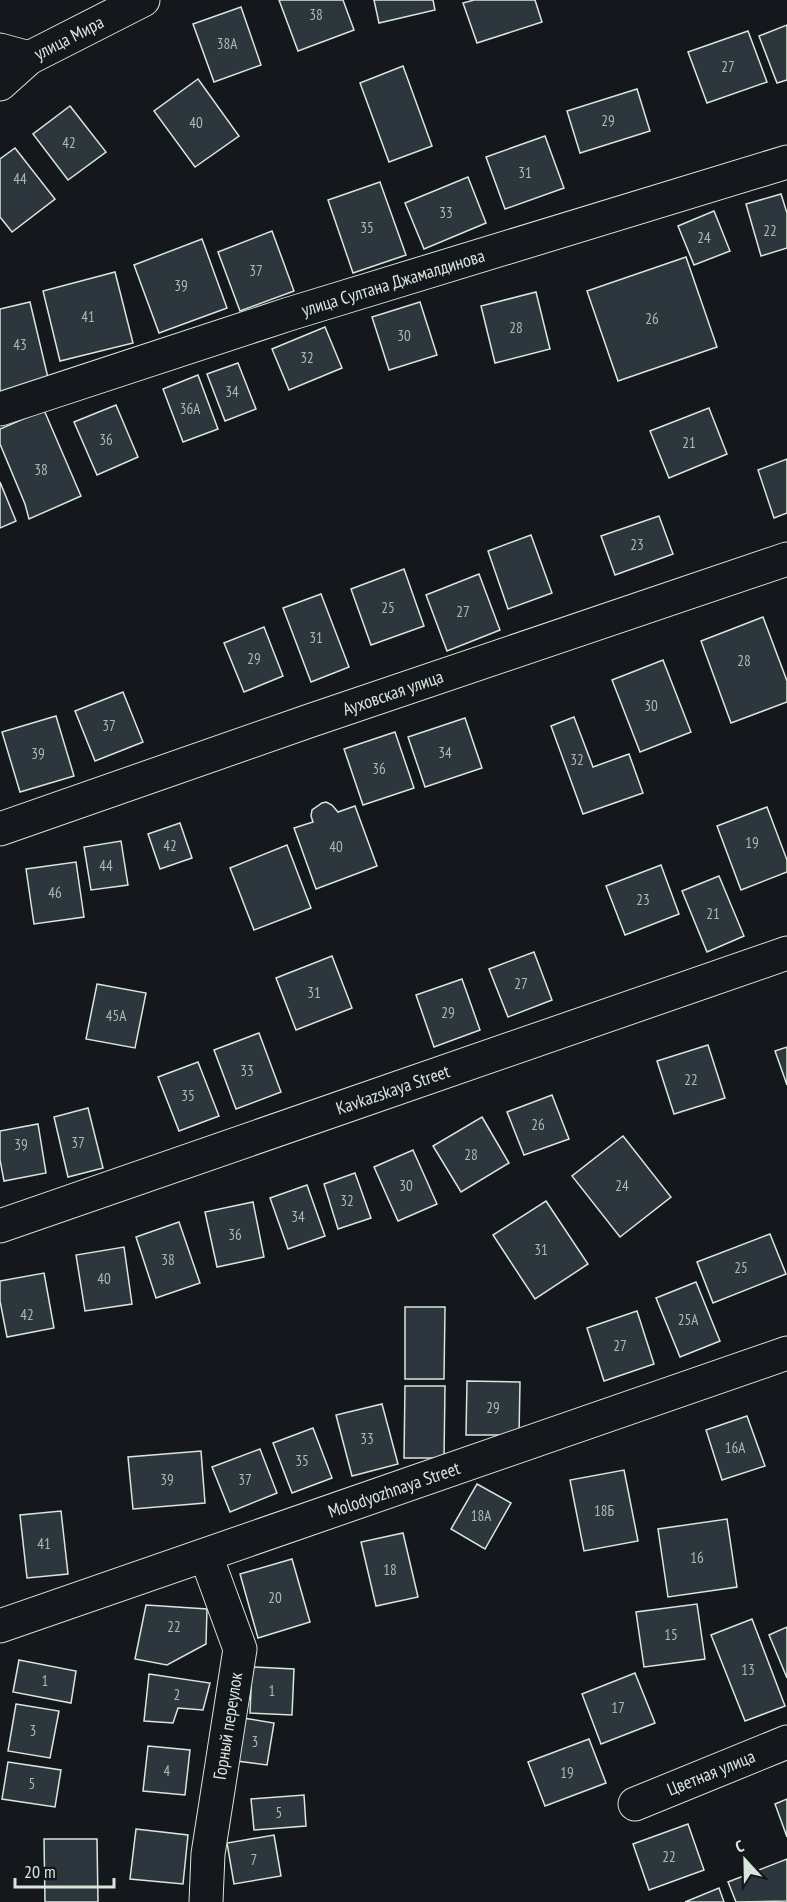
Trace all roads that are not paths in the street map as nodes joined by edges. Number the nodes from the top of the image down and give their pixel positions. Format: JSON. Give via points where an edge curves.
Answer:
{"nodes":[{"id":1,"x":143,"y":0,"type":"edge"},
{"id":2,"x":14,"y":54,"type":"edge"},
{"id":3,"x":0,"y":84,"type":"edge"},
{"id":4,"x":787,"y":162,"type":"edge"},
{"id":5,"x":0,"y":409,"type":"edge"},
{"id":6,"x":787,"y":560,"type":"edge"},
{"id":7,"x":0,"y":830,"type":"edge"},
{"id":8,"x":787,"y":953,"type":"edge"},
{"id":9,"x":0,"y":1226,"type":"edge"},
{"id":10,"x":787,"y":1353,"type":"edge"},
{"id":11,"x":206,"y":1556,"type":"junction"},
{"id":12,"x":0,"y":1626,"type":"edge"},
{"id":13,"x":787,"y":1743,"type":"edge"},
{"id":14,"x":634,"y":1804,"type":"dead end"},
{"id":15,"x":206,"y":1902,"type":"edge"}],
"edges":[{"from":1,"to":2,"type":"street","name":"улица Мира"},
{"from":2,"to":3,"type":"street","name":"улица Мира"},
{"from":4,"to":5,"type":"street","name":"улица Султана Джамалдинова","via":[[290,314]]},
{"from":6,"to":7,"type":"street","name":"Ауховская улица"},
{"from":8,"to":9,"type":"street","name":"Kavkazskaya Street"},
{"from":10,"to":11,"type":"street","name":"Molodyozhnaya Street"},
{"from":11,"to":12,"type":"street","name":"Molodyozhnaya Street"},
{"from":11,"to":15,"type":"street","name":"Горный переулок","via":[[240,1649],[208,1854]]},
{"from":13,"to":14,"type":"street","name":"Цветная улица"}]}
